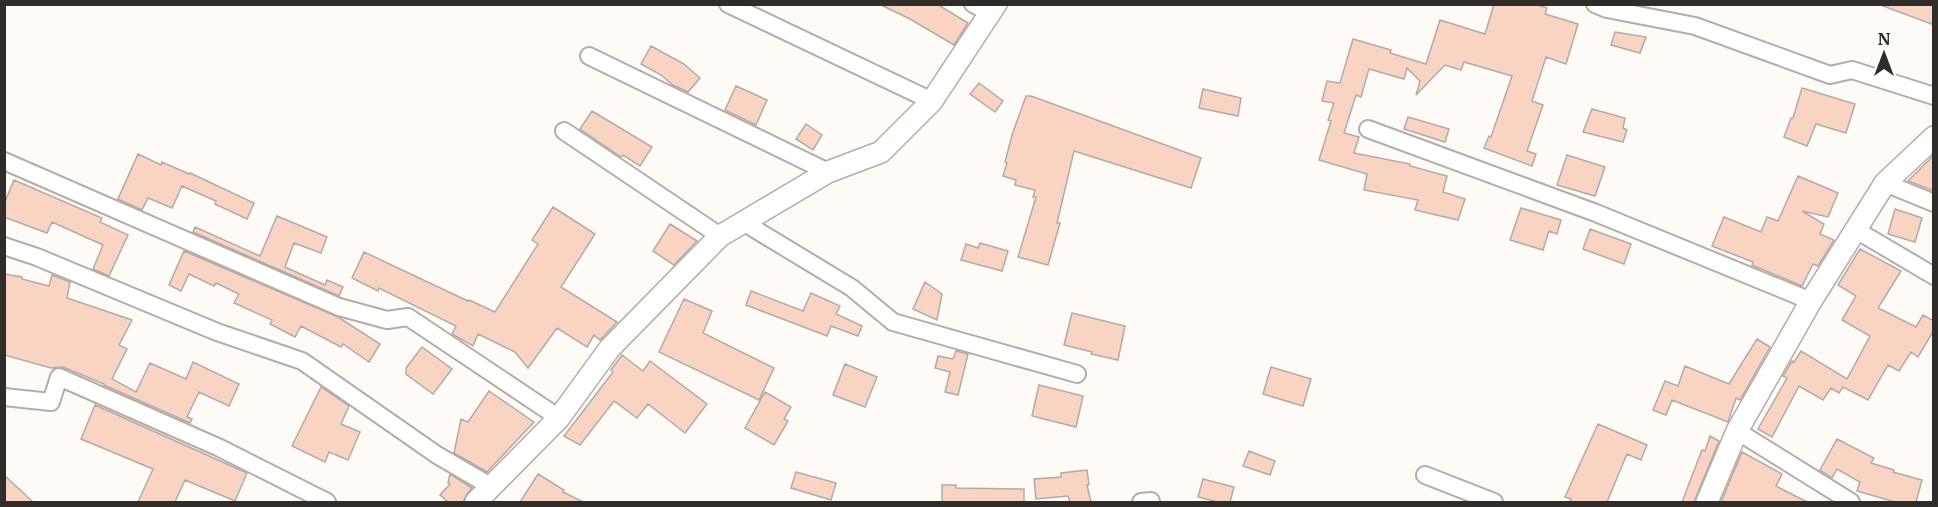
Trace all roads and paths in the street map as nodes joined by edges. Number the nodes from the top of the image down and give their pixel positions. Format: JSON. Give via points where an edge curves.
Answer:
{"nodes":[{"id":1,"x":728,"y":4,"type":"edge"},
{"id":2,"x":1595,"y":4,"type":"edge"},
{"id":3,"x":986,"y":7,"type":"edge"},
{"id":4,"x":589,"y":57,"type":"dead end"},
{"id":5,"x":1934,"y":96,"type":"edge"},
{"id":6,"x":932,"y":101,"type":"junction"},
{"id":7,"x":1368,"y":129,"type":"dead end"},
{"id":8,"x":564,"y":131,"type":"dead end"},
{"id":9,"x":1934,"y":137,"type":"edge"},
{"id":10,"x":4,"y":161,"type":"edge"},
{"id":11,"x":828,"y":172,"type":"junction"},
{"id":12,"x":1886,"y":183,"type":"junction"},
{"id":13,"x":1934,"y":203,"type":"edge"},
{"id":14,"x":743,"y":222,"type":"junction"},
{"id":15,"x":1856,"y":230,"type":"junction"},
{"id":16,"x":720,"y":236,"type":"junction"},
{"id":17,"x":4,"y":246,"type":"edge"},
{"id":18,"x":1934,"y":276,"type":"edge"},
{"id":19,"x":1811,"y":301,"type":"junction"},
{"id":20,"x":1077,"y":374,"type":"dead end"},
{"id":21,"x":4,"y":397,"type":"edge"},
{"id":22,"x":559,"y":418,"type":"junction"},
{"id":23,"x":1737,"y":431,"type":"junction"},
{"id":24,"x":1425,"y":476,"type":"dead end"},
{"id":25,"x":492,"y":487,"type":"junction"},
{"id":26,"x":327,"y":502,"type":"edge"},
{"id":27,"x":476,"y":502,"type":"edge"},
{"id":28,"x":1494,"y":502,"type":"edge"},
{"id":29,"x":1707,"y":502,"type":"edge"},
{"id":30,"x":1851,"y":502,"type":"edge"}],
"edges":[{"from":1,"to":6,"type":"street"},
{"from":2,"to":5,"type":"street","via":[[1695,26],[1830,75],[1852,70]]},
{"from":3,"to":6,"type":"street"},
{"from":4,"to":11,"type":"street"},
{"from":6,"to":11,"type":"street","via":[[880,152]]},
{"from":7,"to":19,"type":"street","via":[[1596,213]]},
{"from":8,"to":16,"type":"street"},
{"from":9,"to":12,"type":"street"},
{"from":10,"to":22,"type":"street","via":[[339,307],[387,320],[408,317]]},
{"from":11,"to":14,"type":"street"},
{"from":12,"to":13,"type":"street"},
{"from":12,"to":15,"type":"street"},
{"from":14,"to":16,"type":"street"},
{"from":14,"to":20,"type":"street","via":[[852,288],[893,322]]},
{"from":15,"to":18,"type":"street"},
{"from":15,"to":19,"type":"street"},
{"from":16,"to":22,"type":"street","via":[[610,348]]},
{"from":17,"to":25,"type":"street","via":[[217,332],[302,361],[437,455]]},
{"from":19,"to":23,"type":"street"},
{"from":21,"to":26,"type":"street","via":[[51,402],[59,377],[220,448]]},
{"from":22,"to":25,"type":"street"},
{"from":23,"to":29,"type":"street"},
{"from":23,"to":30,"type":"street"},
{"from":24,"to":28,"type":"street"},
{"from":25,"to":27,"type":"street"}]}
